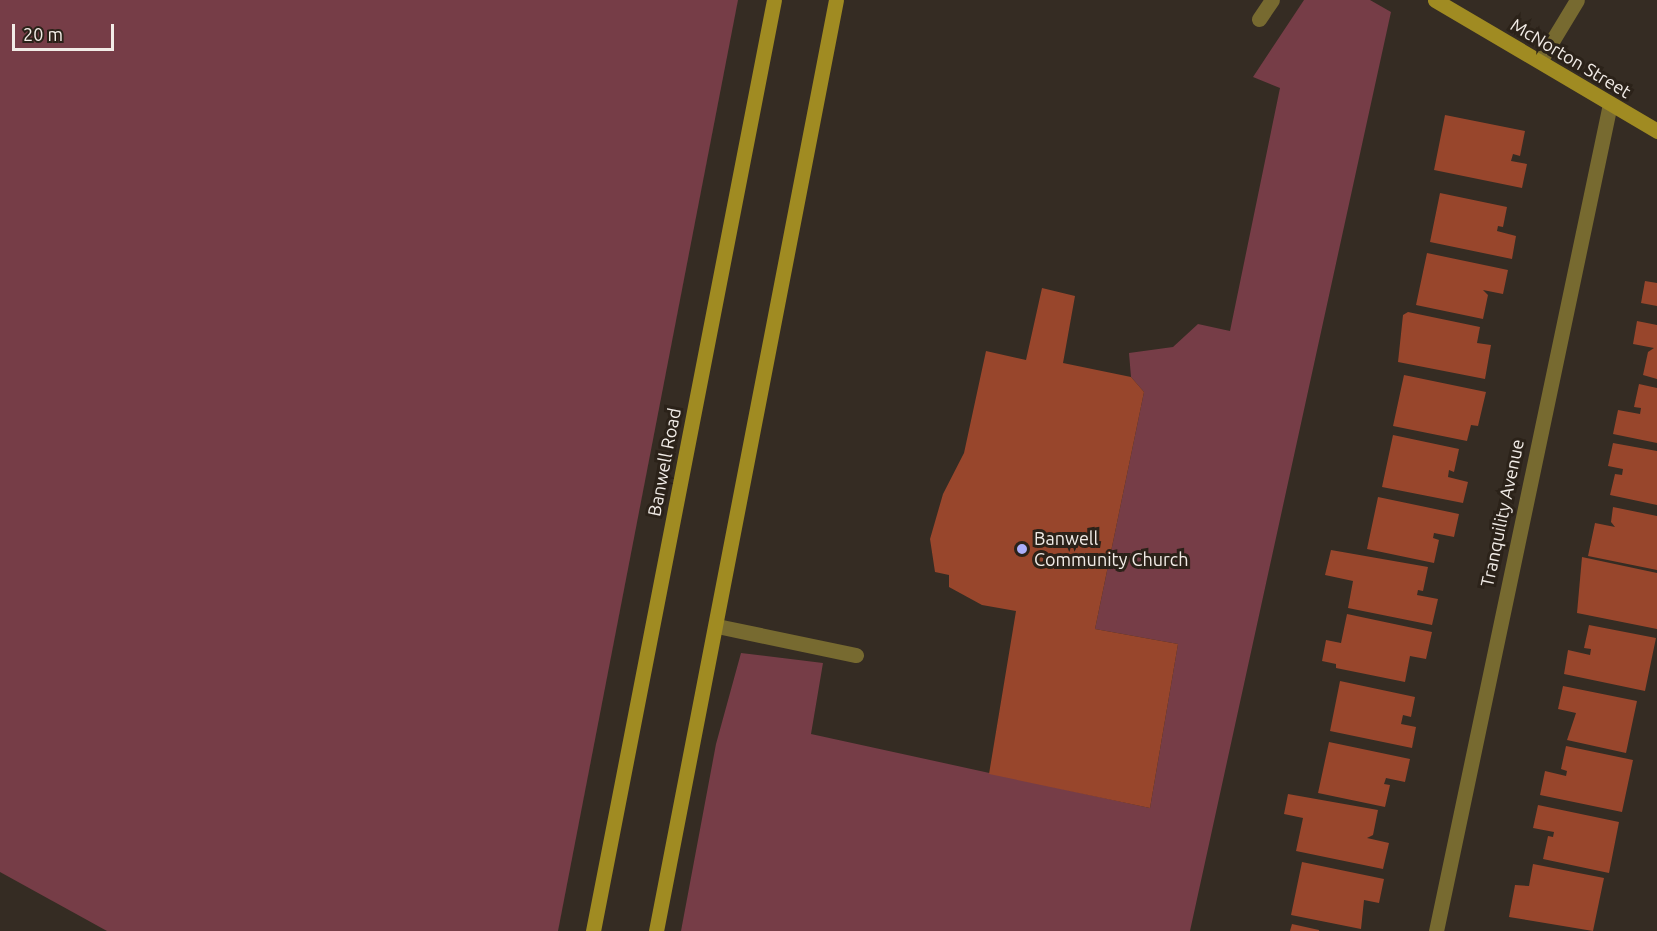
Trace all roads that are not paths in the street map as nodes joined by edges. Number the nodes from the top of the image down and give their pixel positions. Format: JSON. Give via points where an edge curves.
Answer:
{"nodes":[{"id":1,"x":774,"y":0,"type":"edge"},
{"id":2,"x":836,"y":0,"type":"edge"},
{"id":3,"x":1272,"y":0,"type":"edge"},
{"id":4,"x":1435,"y":0,"type":"edge"},
{"id":5,"x":1577,"y":0,"type":"edge"},
{"id":6,"x":1259,"y":19,"type":"dead end"},
{"id":7,"x":1540,"y":61,"type":"junction"},
{"id":8,"x":1610,"y":104,"type":"junction"},
{"id":9,"x":1657,"y":131,"type":"edge"},
{"id":10,"x":717,"y":626,"type":"junction"},
{"id":11,"x":856,"y":655,"type":"dead end"},
{"id":12,"x":593,"y":931,"type":"edge"},
{"id":13,"x":656,"y":931,"type":"edge"},
{"id":14,"x":1436,"y":931,"type":"edge"}],
"edges":[{"from":1,"to":12,"type":"main road","name":"Banwell Road"},
{"from":2,"to":10,"type":"main road"},
{"from":3,"to":6,"type":"street"},
{"from":4,"to":7,"type":"main road","name":"McNorton Street"},
{"from":5,"to":7,"type":"street"},
{"from":7,"to":8,"type":"main road","name":"McNorton Street"},
{"from":8,"to":9,"type":"main road","name":"McNorton Street"},
{"from":8,"to":14,"type":"street","name":"Tranquility Avenue"},
{"from":10,"to":11,"type":"street"},
{"from":10,"to":13,"type":"main road"}]}
